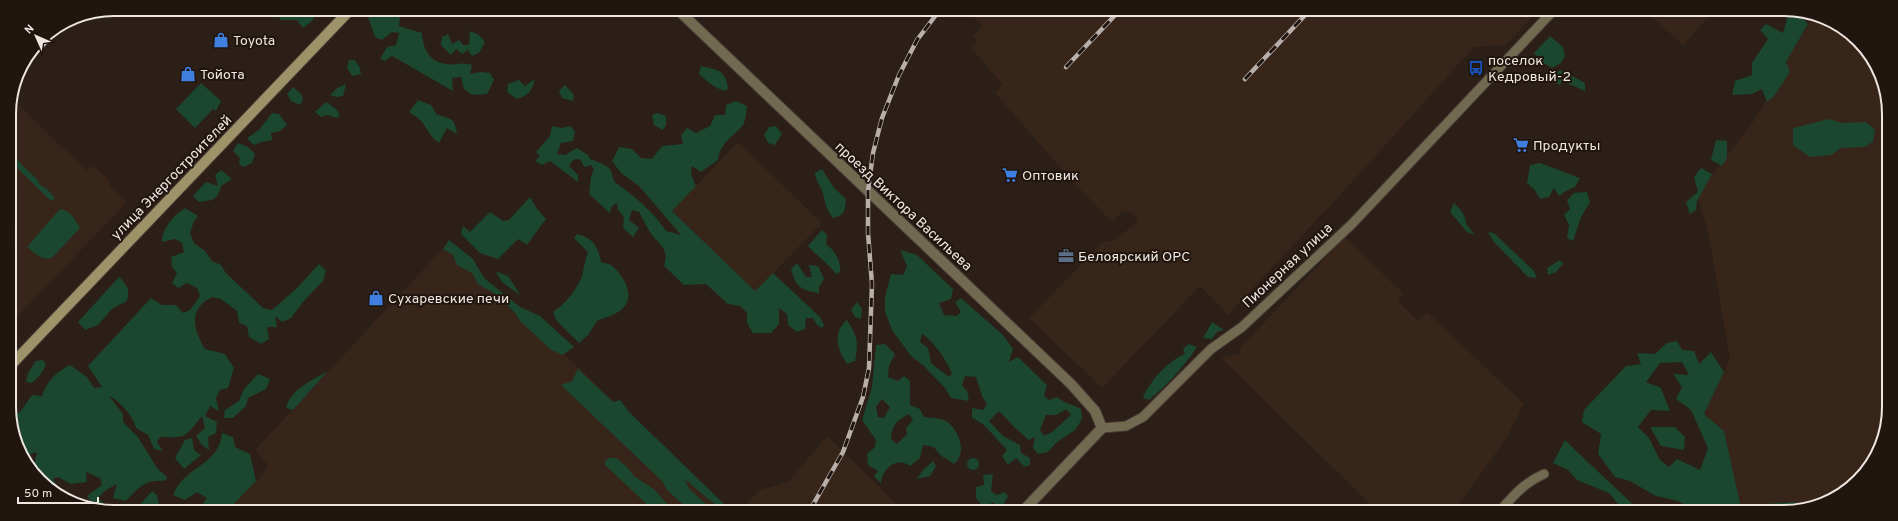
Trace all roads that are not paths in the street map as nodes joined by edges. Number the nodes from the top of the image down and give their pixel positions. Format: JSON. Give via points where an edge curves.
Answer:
{"nodes":[{"id":1,"x":346,"y":16,"type":"edge"},
{"id":2,"x":684,"y":16,"type":"edge"},
{"id":3,"x":1548,"y":16,"type":"edge"},
{"id":4,"x":16,"y":360,"type":"edge"},
{"id":5,"x":1102,"y":428,"type":"junction"},
{"id":6,"x":1544,"y":474,"type":"dead end"},
{"id":7,"x":1029,"y":505,"type":"edge"},
{"id":8,"x":1505,"y":505,"type":"edge"}],
"edges":[{"from":1,"to":4,"type":"main road","name":"улица Энергостроителей"},
{"from":2,"to":5,"type":"street","name":"проезд Виктора Васильева","via":[[1071,384],[1095,411]]},
{"from":3,"to":5,"type":"street","name":"Пионерная улица","via":[[1355,221],[1242,327],[1211,349],[1143,418],[1126,426]]},
{"from":5,"to":7,"type":"street"},
{"from":6,"to":8,"type":"street","via":[[1529,481]]}]}
